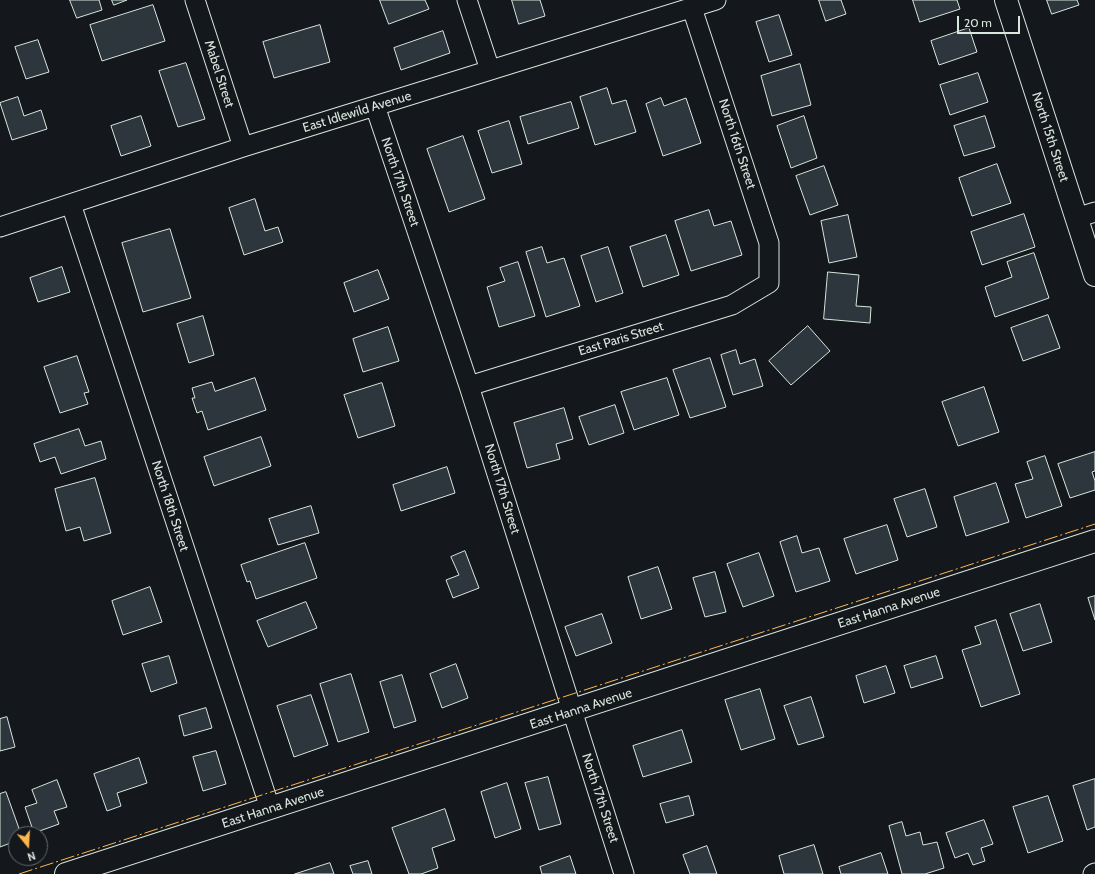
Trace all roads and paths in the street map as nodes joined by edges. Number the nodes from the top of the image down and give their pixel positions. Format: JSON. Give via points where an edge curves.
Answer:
{"nodes":[{"id":1,"x":195,"y":0,"type":"edge"},
{"id":2,"x":467,"y":0,"type":"edge"},
{"id":3,"x":716,"y":0,"type":"edge"},
{"id":4,"x":1006,"y":0,"type":"edge"},
{"id":5,"x":692,"y":8,"type":"junction"},
{"id":6,"x":490,"y":70,"type":"junction"},
{"id":7,"x":375,"y":106,"type":"junction"},
{"id":8,"x":243,"y":148,"type":"junction"},
{"id":9,"x":71,"y":204,"type":"junction"},
{"id":10,"x":1085,"y":215,"type":"edge"},
{"id":11,"x":0,"y":226,"type":"edge"},
{"id":12,"x":1095,"y":274,"type":"edge"},
{"id":13,"x":769,"y":283,"type":"joint"},
{"id":14,"x":469,"y":386,"type":"junction"},
{"id":15,"x":1095,"y":542,"type":"edge"},
{"id":16,"x":572,"y":712,"type":"junction"},
{"id":17,"x":270,"y":808,"type":"junction"},
{"id":18,"x":66,"y":874,"type":"edge"},
{"id":19,"x":624,"y":874,"type":"edge"}],
"edges":[{"from":1,"to":8,"type":"street","name":"Mabel Street"},
{"from":2,"to":6,"type":"street"},
{"from":3,"to":5,"type":"street","name":"East Idlewild Avenue"},
{"from":4,"to":10,"type":"street","name":"North 15th Street"},
{"from":5,"to":6,"type":"street","name":"East Idlewild Avenue"},
{"from":5,"to":13,"type":"street","name":"North 16th Street","via":[[769,243]]},
{"from":6,"to":7,"type":"street","name":"East Idlewild Avenue"},
{"from":7,"to":8,"type":"street","name":"East Idlewild Avenue"},
{"from":7,"to":14,"type":"street","name":"North 17th Street"},
{"from":8,"to":9,"type":"street","name":"East Idlewild Avenue"},
{"from":9,"to":11,"type":"street","name":"East Idlewild Avenue"},
{"from":9,"to":17,"type":"street","name":"North 18th Street"},
{"from":10,"to":12,"type":"street","name":"North 15th Street"},
{"from":13,"to":14,"type":"street","name":"East Paris Street","via":[[732,305]]},
{"from":14,"to":16,"type":"street","name":"North 17th Street"},
{"from":15,"to":16,"type":"street","name":"East Hanna Avenue"},
{"from":16,"to":17,"type":"street","name":"East Hanna Avenue"},
{"from":16,"to":19,"type":"street","name":"North 17th Street"},
{"from":17,"to":18,"type":"street","name":"East Hanna Avenue"}]}
